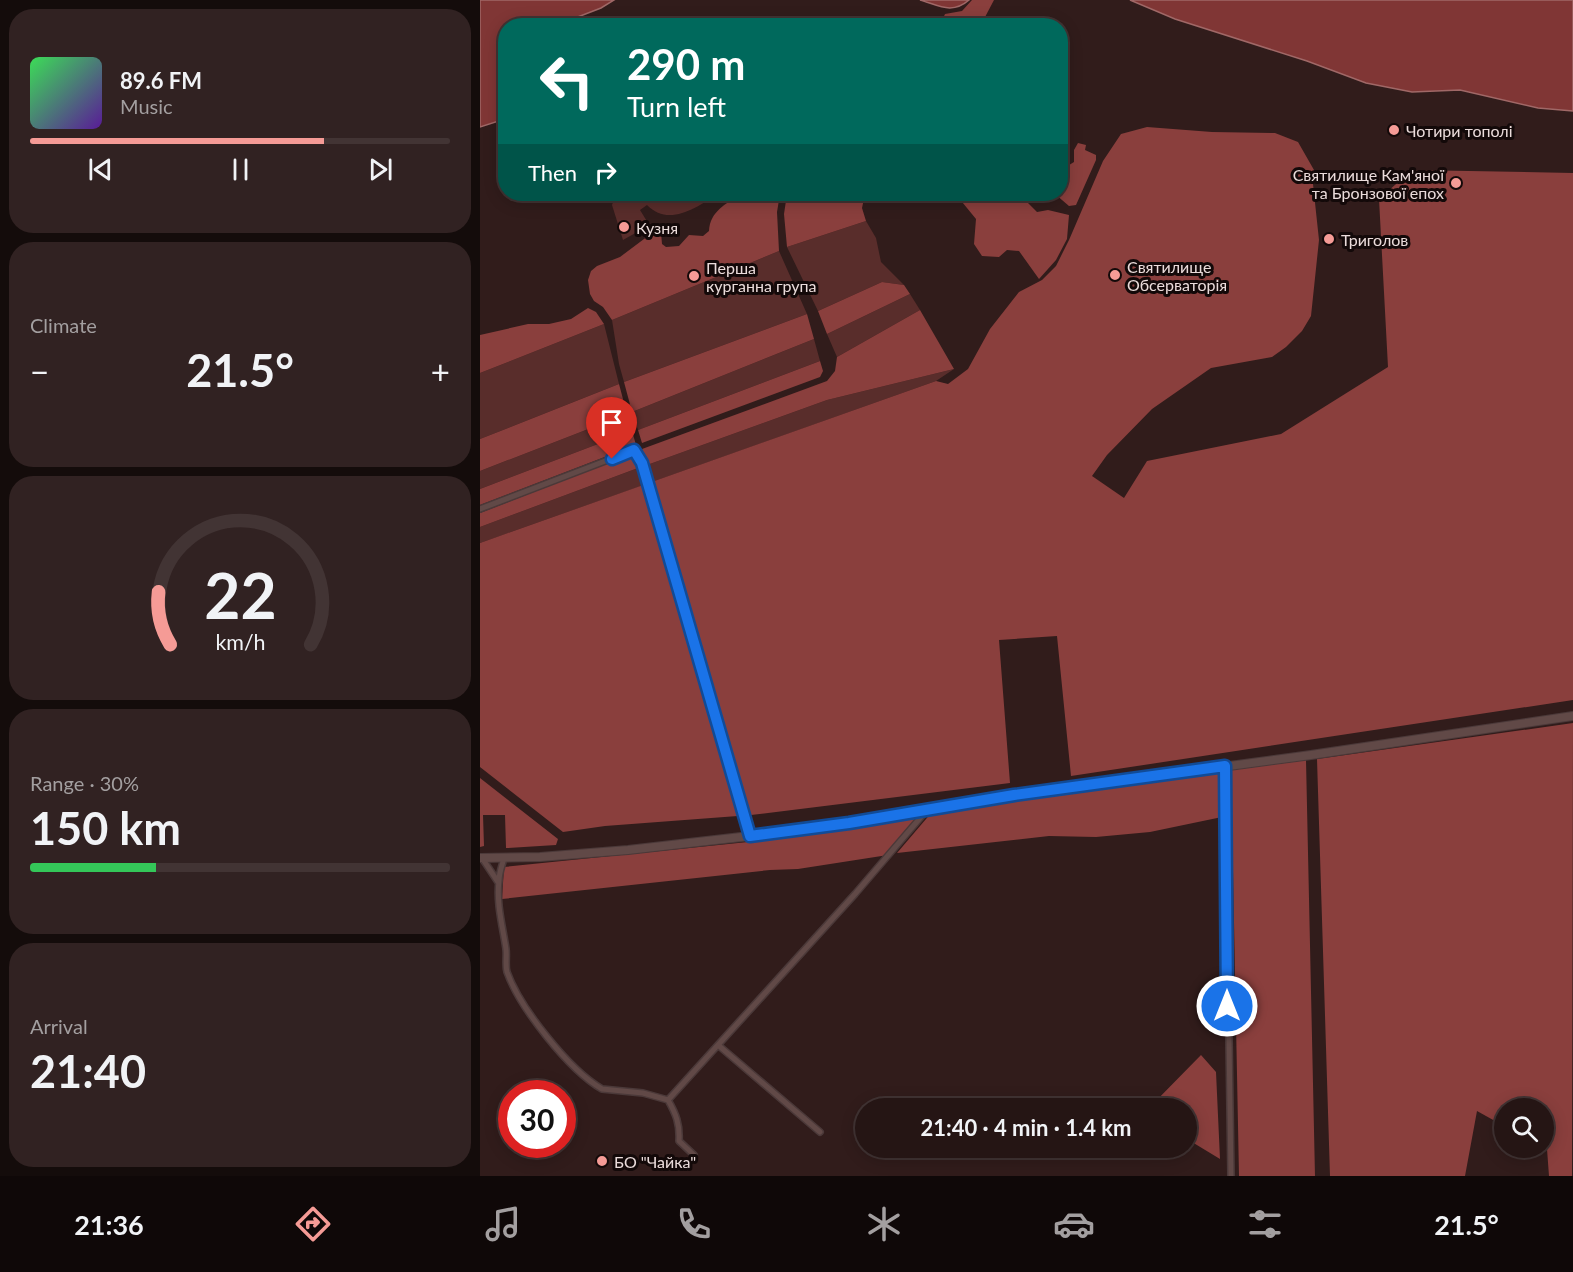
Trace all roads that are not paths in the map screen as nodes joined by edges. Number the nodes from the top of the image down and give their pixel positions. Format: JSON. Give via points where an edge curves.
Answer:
{"nodes":[{"id":1,"x":480,"y":509,"type":"edge"},
{"id":2,"x":1573,"y":716,"type":"edge"},
{"id":3,"x":1225,"y":766,"type":"junction"},
{"id":4,"x":928,"y":809,"type":"junction"},
{"id":5,"x":750,"y":836,"type":"junction"},
{"id":6,"x":481,"y":858,"type":"edge"},
{"id":7,"x":504,"y":858,"type":"junction"},
{"id":8,"x":498,"y":882,"type":"junction"},
{"id":9,"x":718,"y":1045,"type":"junction"},
{"id":10,"x":668,"y":1100,"type":"junction"},
{"id":11,"x":820,"y":1132,"type":"dead end"},
{"id":12,"x":694,"y":1155,"type":"dead end"},
{"id":13,"x":1231,"y":1176,"type":"edge"}],
"edges":[{"from":1,"to":5,"type":"street","via":[[634,450],[642,463]]},
{"from":2,"to":3,"type":"main road"},
{"from":3,"to":4,"type":"main road"},
{"from":3,"to":13,"type":"street"},
{"from":4,"to":5,"type":"main road"},
{"from":4,"to":9,"type":"street"},
{"from":5,"to":7,"type":"main road","via":[[628,850]]},
{"from":6,"to":7,"type":"main road"},
{"from":6,"to":8,"type":"street"},
{"from":7,"to":8,"type":"street"},
{"from":8,"to":10,"type":"street","via":[[506,969],[548,1038],[602,1089]]},
{"from":9,"to":10,"type":"street"},
{"from":9,"to":11,"type":"street"},
{"from":10,"to":12,"type":"street","via":[[680,1127],[679,1141]]}]}
